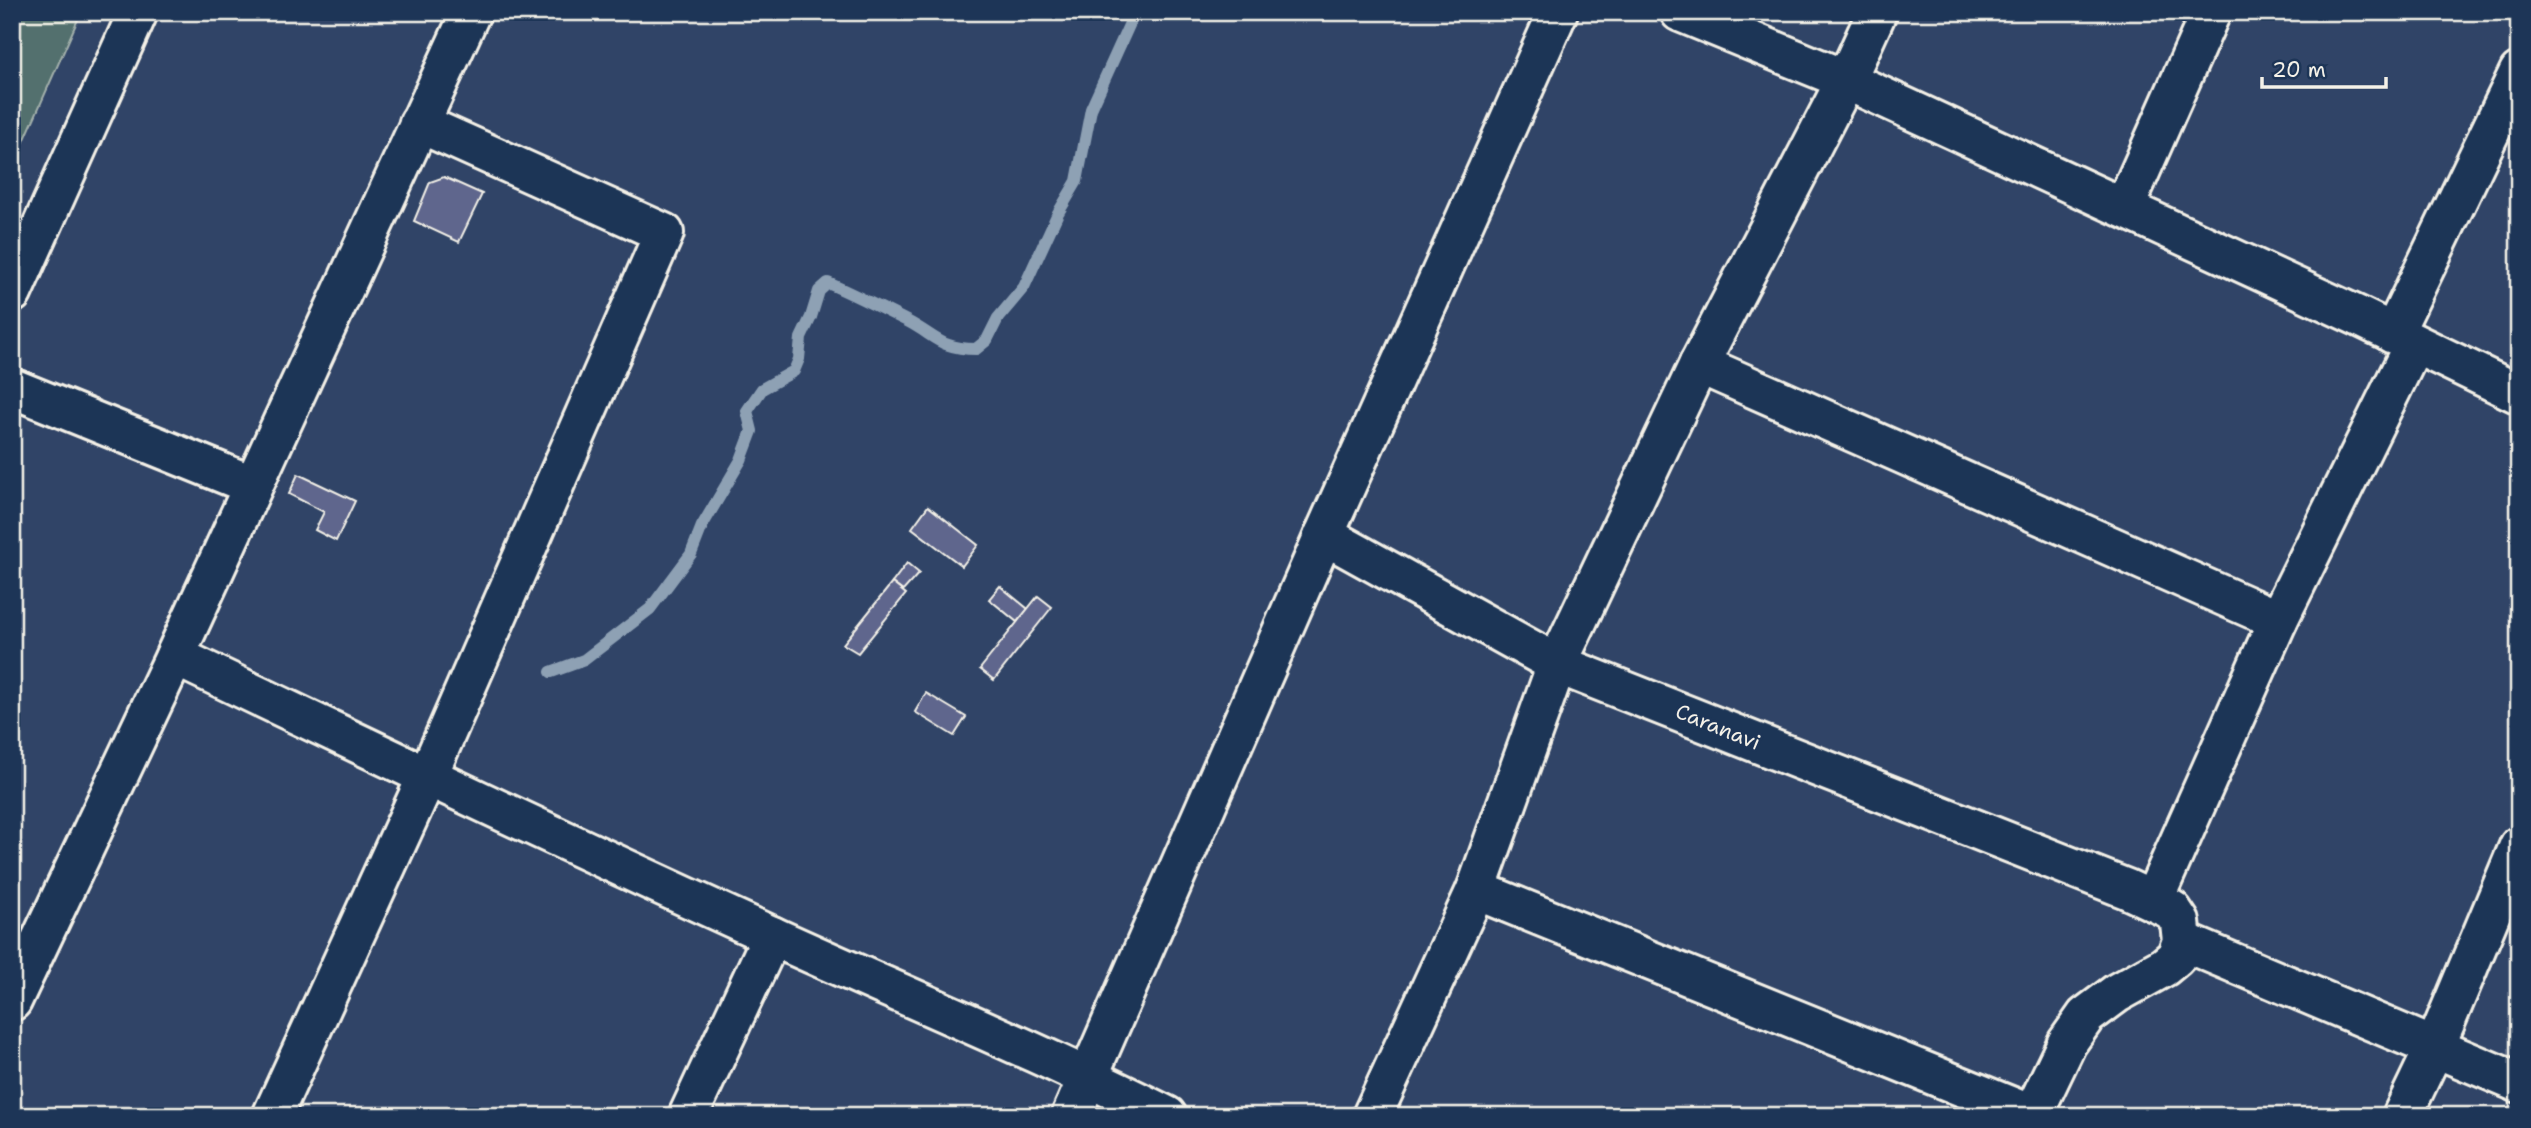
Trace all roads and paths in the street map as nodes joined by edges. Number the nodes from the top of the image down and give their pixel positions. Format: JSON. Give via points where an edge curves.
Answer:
{"nodes":[{"id":1,"x":138,"y":12,"type":"edge"},
{"id":2,"x":471,"y":12,"type":"edge"},
{"id":3,"x":1558,"y":12,"type":"edge"},
{"id":4,"x":1681,"y":12,"type":"edge"},
{"id":5,"x":1877,"y":12,"type":"edge"},
{"id":6,"x":2211,"y":12,"type":"edge"},
{"id":7,"x":2519,"y":72,"type":"edge"},
{"id":8,"x":1846,"y":80,"type":"junction"},
{"id":9,"x":419,"y":123,"type":"junction"},
{"id":10,"x":2123,"y":208,"type":"junction"},
{"id":11,"x":12,"y":293,"type":"edge"},
{"id":12,"x":2404,"y":339,"type":"junction"},
{"id":13,"x":1699,"y":364,"type":"junction"},
{"id":14,"x":12,"y":388,"type":"edge"},
{"id":15,"x":2519,"y":394,"type":"edge"},
{"id":16,"x":252,"y":485,"type":"junction"},
{"id":17,"x":1324,"y":535,"type":"junction"},
{"id":18,"x":2278,"y":620,"type":"junction"},
{"id":19,"x":175,"y":656,"type":"junction"},
{"id":20,"x":1557,"y":664,"type":"junction"},
{"id":21,"x":428,"y":777,"type":"junction"},
{"id":22,"x":2519,"y":846,"type":"edge"},
{"id":23,"x":1476,"y":890,"type":"junction"},
{"id":24,"x":2140,"y":895,"type":"junction"},
{"id":25,"x":772,"y":936,"type":"junction"},
{"id":26,"x":2182,"y":941,"type":"junction"},
{"id":27,"x":12,"y":1001,"type":"edge"},
{"id":28,"x":2435,"y":1047,"type":"junction"},
{"id":29,"x":1088,"y":1076,"type":"junction"},
{"id":30,"x":2519,"y":1083,"type":"edge"},
{"id":31,"x":2032,"y":1115,"type":"edge"},
{"id":32,"x":272,"y":1116,"type":"edge"},
{"id":33,"x":688,"y":1116,"type":"edge"},
{"id":34,"x":1071,"y":1116,"type":"edge"},
{"id":35,"x":1167,"y":1116,"type":"edge"},
{"id":36,"x":1372,"y":1116,"type":"edge"},
{"id":37,"x":2402,"y":1116,"type":"edge"}],
"edges":[{"from":1,"to":11,"type":"street"},
{"from":2,"to":9,"type":"street"},
{"from":3,"to":17,"type":"street"},
{"from":4,"to":8,"type":"street"},
{"from":5,"to":8,"type":"street"},
{"from":6,"to":10,"type":"street"},
{"from":7,"to":12,"type":"street"},
{"from":8,"to":10,"type":"street"},
{"from":8,"to":13,"type":"street"},
{"from":9,"to":16,"type":"street"},
{"from":9,"to":21,"type":"street","via":[[664,233]]},
{"from":10,"to":12,"type":"street"},
{"from":12,"to":15,"type":"street"},
{"from":12,"to":18,"type":"street"},
{"from":13,"to":18,"type":"street"},
{"from":13,"to":20,"type":"street"},
{"from":14,"to":16,"type":"street"},
{"from":16,"to":19,"type":"street"},
{"from":17,"to":20,"type":"street","name":"Caranavi"},
{"from":17,"to":29,"type":"street"},
{"from":18,"to":24,"type":"street"},
{"from":19,"to":21,"type":"street"},
{"from":19,"to":27,"type":"street"},
{"from":20,"to":23,"type":"street"},
{"from":20,"to":24,"type":"street","name":"Caranavi"},
{"from":21,"to":25,"type":"street"},
{"from":21,"to":32,"type":"street"},
{"from":22,"to":28,"type":"street"},
{"from":23,"to":31,"type":"street"},
{"from":23,"to":36,"type":"street"},
{"from":24,"to":26,"type":"street","name":"Caranavi","via":[[2172,910],[2180,922]]},
{"from":25,"to":29,"type":"street"},
{"from":25,"to":33,"type":"street"},
{"from":26,"to":28,"type":"street"},
{"from":26,"to":31,"type":"street","via":[[2176,957],[2164,968],[2086,1016],[2067,1043]]},
{"from":28,"to":30,"type":"street"},
{"from":28,"to":37,"type":"street"},
{"from":29,"to":34,"type":"street"},
{"from":29,"to":35,"type":"street"}]}
